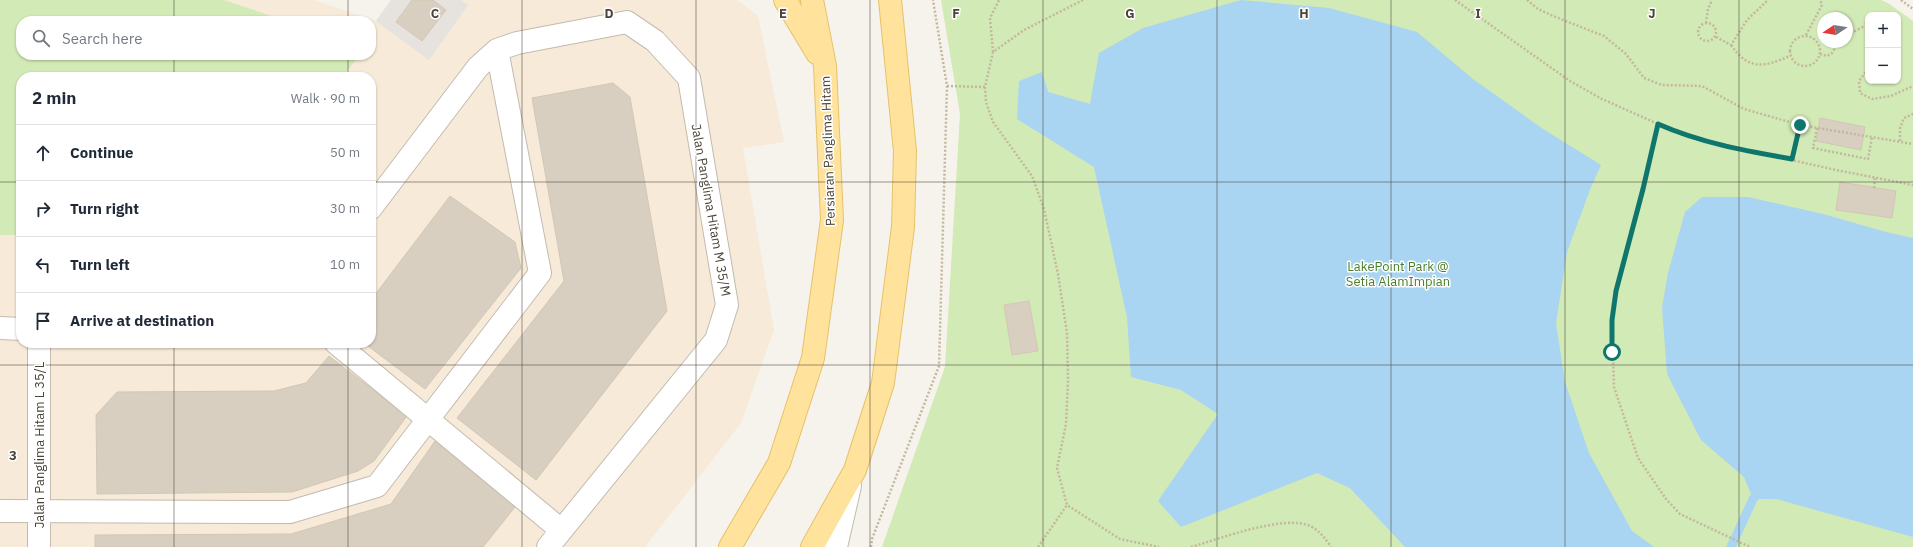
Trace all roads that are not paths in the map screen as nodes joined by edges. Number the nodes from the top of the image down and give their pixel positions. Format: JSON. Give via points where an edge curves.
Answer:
{"nodes":[{"id":1,"x":785,"y":0,"type":"edge"},
{"id":2,"x":812,"y":0,"type":"edge"},
{"id":3,"x":890,"y":0,"type":"edge"},
{"id":4,"x":497,"y":50,"type":"junction"},
{"id":5,"x":825,"y":66,"type":"junction"},
{"id":6,"x":376,"y":201,"type":"edge"},
{"id":7,"x":0,"y":328,"type":"edge"},
{"id":8,"x":16,"y":329,"type":"edge"},
{"id":9,"x":39,"y":348,"type":"edge"},
{"id":10,"x":342,"y":348,"type":"edge"},
{"id":11,"x":428,"y":419,"type":"junction"},
{"id":12,"x":855,"y":470,"type":"junction"},
{"id":13,"x":0,"y":511,"type":"edge"},
{"id":14,"x":39,"y":512,"type":"junction"},
{"id":15,"x":555,"y":538,"type":"edge"},
{"id":16,"x":39,"y":547,"type":"edge"},
{"id":17,"x":730,"y":547,"type":"edge"},
{"id":18,"x":812,"y":547,"type":"edge"},
{"id":19,"x":836,"y":547,"type":"edge"}],
"edges":[{"from":1,"to":5,"type":"main road"},
{"from":2,"to":5,"type":"main road","name":"Persiaran Panglima Hitam"},
{"from":3,"to":12,"type":"main road","via":[[906,151],[903,227],[883,383]]},
{"from":4,"to":6,"type":"street","via":[[478,67]]},
{"from":4,"to":11,"type":"street","via":[[540,273]]},
{"from":4,"to":15,"type":"street","name":"Jalan Panglima Hitam M 35/M","via":[[517,43],[627,22],[655,41],[689,78],[727,305],[716,340]]},
{"from":5,"to":17,"type":"main road","name":"Persiaran Panglima Hitam","via":[[832,220],[813,358],[779,463]]},
{"from":7,"to":8,"type":"street"},
{"from":9,"to":14,"type":"street","name":"Jalan Panglima Hitam L 35/L"},
{"from":10,"to":11,"type":"street"},
{"from":11,"to":14,"type":"street","via":[[376,486],[290,512]]},
{"from":11,"to":15,"type":"street"},
{"from":12,"to":18,"type":"main road"},
{"from":12,"to":19,"type":"street"},
{"from":13,"to":14,"type":"street"},
{"from":14,"to":16,"type":"street","name":"Jalan Panglima Hitam L 35/L"}]}
